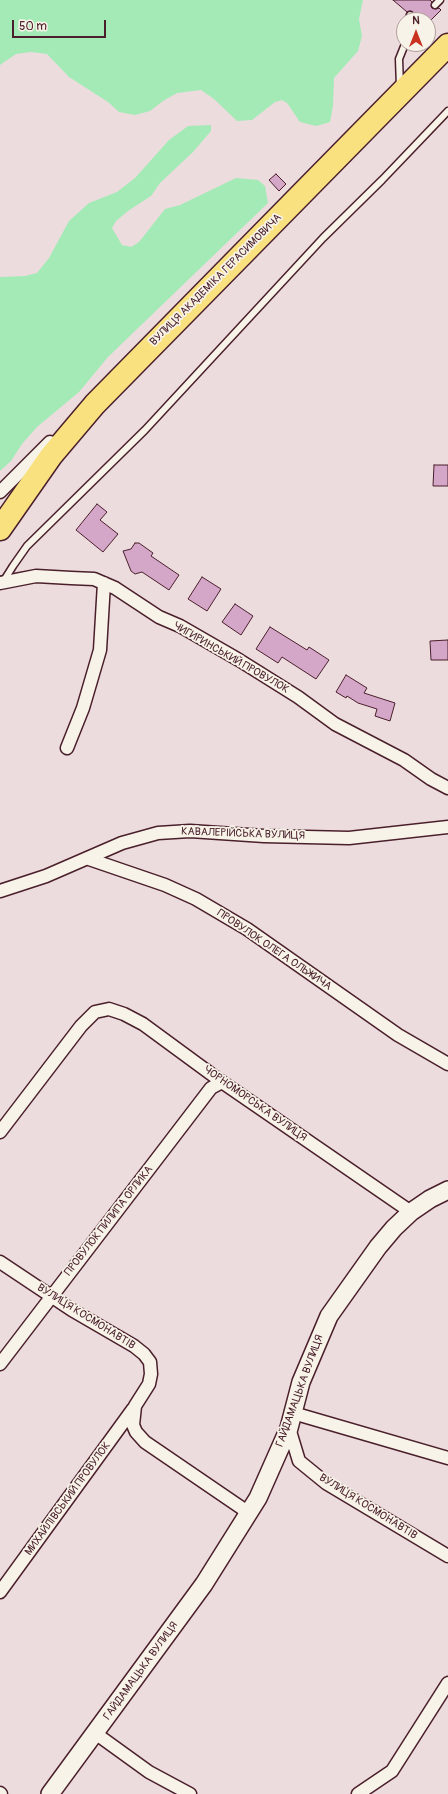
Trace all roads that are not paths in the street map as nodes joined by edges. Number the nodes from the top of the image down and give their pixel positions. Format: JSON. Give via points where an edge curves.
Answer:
{"nodes":[{"id":1,"x":440,"y":0,"type":"edge"},
{"id":2,"x":435,"y":5,"type":"dead end"},
{"id":3,"x":448,"y":45,"type":"edge"},
{"id":4,"x":401,"y":52,"type":"edge"},
{"id":5,"x":402,"y":52,"type":"edge"},
{"id":6,"x":399,"y":59,"type":"junction"},
{"id":7,"x":400,"y":94,"type":"junction"},
{"id":8,"x":448,"y":111,"type":"edge"},
{"id":9,"x":95,"y":404,"type":"junction"},
{"id":10,"x":0,"y":492,"type":"edge"},
{"id":11,"x":0,"y":529,"type":"edge"},
{"id":12,"x":2,"y":582,"type":"edge"},
{"id":13,"x":104,"y":583,"type":"junction"},
{"id":14,"x":67,"y":748,"type":"dead end"},
{"id":15,"x":448,"y":788,"type":"edge"},
{"id":16,"x":448,"y":827,"type":"edge"},
{"id":17,"x":89,"y":859,"type":"junction"},
{"id":18,"x":0,"y":891,"type":"edge"},
{"id":19,"x":448,"y":1064,"type":"edge"},
{"id":20,"x":222,"y":1082,"type":"junction"},
{"id":21,"x":0,"y":1132,"type":"edge"},
{"id":22,"x":448,"y":1190,"type":"edge"},
{"id":23,"x":411,"y":1212,"type":"junction"},
{"id":24,"x":0,"y":1262,"type":"edge"},
{"id":25,"x":51,"y":1295,"type":"junction"},
{"id":26,"x":0,"y":1364,"type":"edge"},
{"id":27,"x":135,"y":1406,"type":"junction"},
{"id":28,"x":291,"y":1421,"type":"junction"},
{"id":29,"x":448,"y":1458,"type":"edge"},
{"id":30,"x":249,"y":1513,"type":"junction"},
{"id":31,"x":448,"y":1556,"type":"edge"},
{"id":32,"x":0,"y":1592,"type":"edge"},
{"id":33,"x":448,"y":1683,"type":"edge"},
{"id":34,"x":95,"y":1733,"type":"junction"},
{"id":35,"x":50,"y":1794,"type":"edge"},
{"id":36,"x":190,"y":1794,"type":"edge"},
{"id":37,"x":358,"y":1794,"type":"edge"}],
"edges":[{"from":1,"to":2,"type":"lane"},
{"from":3,"to":7,"type":"highway","name":"ВУЛИЦЯ АКАДЕМІКА ГЕРАСИМОВИЧА"},
{"from":4,"to":6,"type":"lane"},
{"from":5,"to":6,"type":"lane"},
{"from":6,"to":7,"type":"lane"},
{"from":7,"to":9,"type":"highway","name":"ВУЛИЦЯ АКАДЕМІКА ГЕРАСИМОВИЧА"},
{"from":8,"to":12,"type":"lane","via":[[323,238],[145,430],[27,546]]},
{"from":9,"to":10,"type":"street","via":[[67,423]]},
{"from":9,"to":11,"type":"highway","name":"ВУЛИЦЯ АКАДЕМІКА ГЕРАСИМОВИЧА","via":[[51,456]]},
{"from":12,"to":13,"type":"street","name":"ЧИГИРИНСЬКИЙ ПРОВУЛОК","via":[[36,576],[94,579]]},
{"from":13,"to":14,"type":"street","via":[[100,650],[83,708]]},
{"from":13,"to":15,"type":"street","name":"ЧИГИРИНСЬКИЙ ПРОВУЛОК","via":[[121,591],[159,617],[180,626],[239,660],[335,724],[404,760]]},
{"from":16,"to":17,"type":"street","name":"КАВАЛЕРІЙСЬКА ВУЛИЦЯ","via":[[349,838],[190,831],[158,833],[122,843]]},
{"from":17,"to":18,"type":"street","name":"КАВАЛЕРІЙСЬКА ВУЛИЦЯ"},
{"from":17,"to":19,"type":"street","name":"ПРОВУЛОК ОЛЕГА ОЛЬЖИЧА","via":[[165,885],[196,899],[247,929],[398,1035]]},
{"from":20,"to":21,"type":"street","name":"ЧОРНОМОРСЬКА ВУЛИЦЯ","via":[[142,1024],[124,1014],[109,1009],[95,1012],[81,1026]]},
{"from":20,"to":23,"type":"street","name":"ЧОРНОМОРСЬКА ВУЛИЦЯ"},
{"from":20,"to":25,"type":"street","name":"ПРОВУЛОК ПИЛИПА ОРЛИКА","via":[[211,1088]]},
{"from":22,"to":23,"type":"main road","name":"ГАЙДАМАЦЬКА ВУЛИЦЯ"},
{"from":23,"to":28,"type":"main road","name":"ГАЙДАМАЦЬКА ВУЛИЦЯ","via":[[378,1247],[329,1316],[301,1382]]},
{"from":24,"to":25,"type":"street","name":"ВУЛИЦЯ КОСМОНАВТІВ"},
{"from":25,"to":26,"type":"street","name":"ПРОВУЛОК ПИЛИПА ОРЛИКА"},
{"from":25,"to":27,"type":"street","name":"ВУЛИЦЯ КОСМОНАВТІВ","via":[[144,1354],[150,1362],[152,1374],[149,1384]]},
{"from":27,"to":30,"type":"street","name":"ВУЛИЦЯ КОСМОНАВТІВ","via":[[133,1425],[145,1442]]},
{"from":27,"to":32,"type":"street","name":"МИХАЙЛІВСЬКИЙ ПРОВУЛОК"},
{"from":28,"to":29,"type":"street"},
{"from":28,"to":30,"type":"main road","name":"ГАЙДАМАЦЬКА ВУЛИЦЯ"},
{"from":28,"to":31,"type":"street","name":"ВУЛИЦЯ КОСМОНАВТІВ","via":[[299,1461],[326,1483]]},
{"from":30,"to":34,"type":"main road","name":"ГАЙДАМАЦЬКА ВУЛИЦЯ","via":[[204,1584]]},
{"from":33,"to":37,"type":"street","via":[[392,1771]]},
{"from":34,"to":35,"type":"main road","name":"ГАЙДАМАЦЬКА ВУЛИЦЯ"},
{"from":34,"to":36,"type":"street","via":[[149,1772]]}]}
